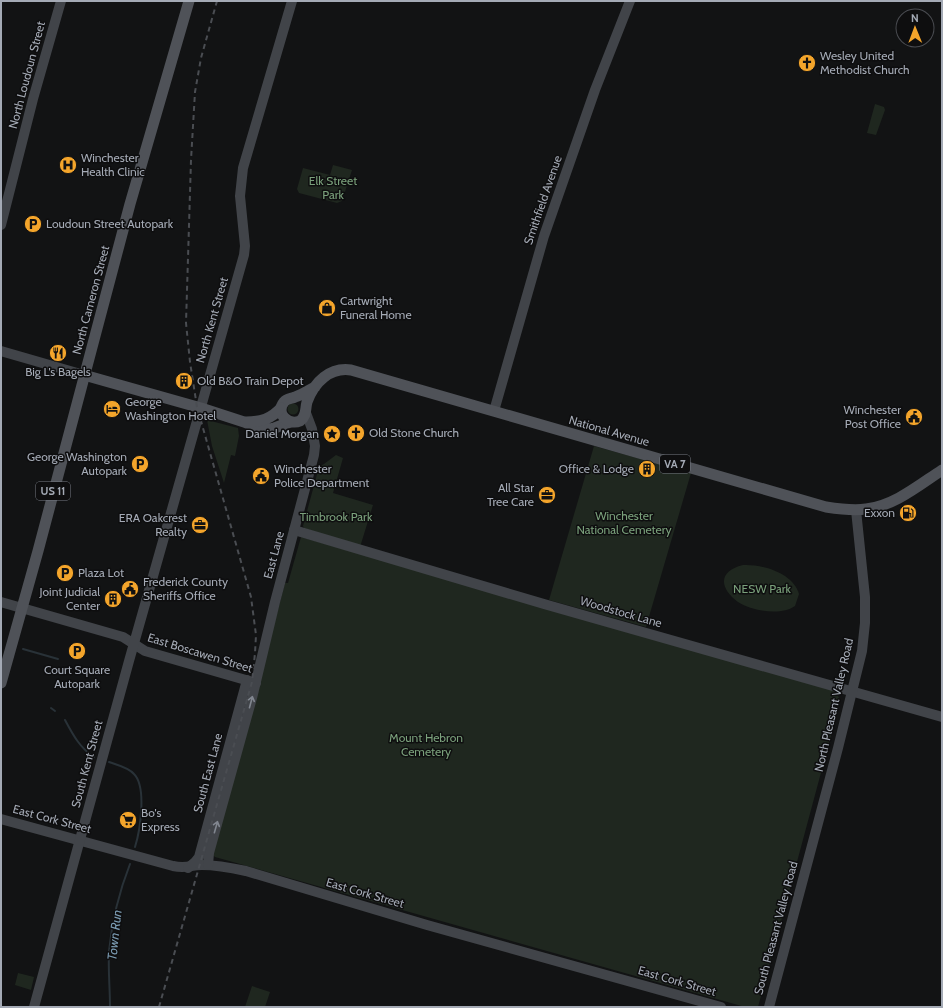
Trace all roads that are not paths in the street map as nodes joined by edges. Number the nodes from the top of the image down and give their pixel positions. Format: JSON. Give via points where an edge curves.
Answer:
{"nodes":[{"id":1,"x":61,"y":1,"type":"edge"},
{"id":2,"x":189,"y":1,"type":"edge"},
{"id":3,"x":292,"y":1,"type":"edge"},
{"id":4,"x":630,"y":1,"type":"edge"},
{"id":5,"x":1,"y":225,"type":"edge"},
{"id":6,"x":1,"y":351,"type":"edge"},
{"id":7,"x":84,"y":375,"type":"junction"},
{"id":8,"x":315,"y":387,"type":"junction"},
{"id":9,"x":294,"y":398,"type":"junction"},
{"id":10,"x":201,"y":408,"type":"junction"},
{"id":11,"x":281,"y":408,"type":"junction"},
{"id":12,"x":306,"y":410,"type":"junction"},
{"id":13,"x":494,"y":411,"type":"junction"},
{"id":14,"x":244,"y":422,"type":"junction"},
{"id":15,"x":294,"y":422,"type":"junction"},
{"id":16,"x":313,"y":433,"type":"junction"},
{"id":17,"x":942,"y":470,"type":"edge"},
{"id":18,"x":856,"y":510,"type":"junction"},
{"id":19,"x":294,"y":530,"type":"junction"},
{"id":20,"x":1,"y":602,"type":"edge"},
{"id":21,"x":22,"y":607,"type":"junction"},
{"id":22,"x":134,"y":644,"type":"junction"},
{"id":23,"x":251,"y":682,"type":"junction"},
{"id":24,"x":1,"y":683,"type":"edge"},
{"id":25,"x":852,"y":692,"type":"junction"},
{"id":26,"x":942,"y":717,"type":"edge"},
{"id":27,"x":1,"y":819,"type":"edge"},
{"id":28,"x":80,"y":840,"type":"junction"},
{"id":29,"x":809,"y":855,"type":"joint"},
{"id":30,"x":208,"y":865,"type":"junction"},
{"id":31,"x":188,"y":868,"type":"junction"},
{"id":32,"x":34,"y":1007,"type":"edge"},
{"id":33,"x":721,"y":1007,"type":"edge"},
{"id":34,"x":769,"y":1007,"type":"edge"}],
"edges":[{"from":1,"to":5,"type":"street","name":"North Loudoun Street"},
{"from":2,"to":7,"type":"main road","name":"North Cameron Street","number":"US 11"},
{"from":3,"to":10,"type":"street","name":"North Kent Street","via":[[243,168],[240,196],[244,255]]},
{"from":4,"to":13,"type":"street","name":"Smithfield Avenue","via":[[544,236]]},
{"from":6,"to":7,"type":"street"},
{"from":7,"to":10,"type":"main road","number":"VA 7"},
{"from":7,"to":21,"type":"main road","name":"North Cameron Street","number":"US 11"},
{"from":8,"to":9,"type":"main road","number":"VA 7"},
{"from":8,"to":12,"type":"main road","number":"VA 7"},
{"from":8,"to":13,"type":"main road","name":"National Avenue","number":"VA 7","via":[[333,371],[351,370]]},
{"from":9,"to":11,"type":"main road","number":"VA 7","via":[[285,402]]},
{"from":9,"to":12,"type":"main road","via":[[302,400]]},
{"from":10,"to":14,"type":"main road","number":"VA 7"},
{"from":10,"to":22,"type":"street","name":"North Kent Street"},
{"from":11,"to":14,"type":"main road","number":"VA 7","via":[[269,418],[257,422]]},
{"from":11,"to":15,"type":"main road","via":[[284,418]]},
{"from":12,"to":15,"type":"main road","number":"VA 7","via":[[302,419]]},
{"from":12,"to":16,"type":"street","name":"East Lane"},
{"from":13,"to":18,"type":"main road","name":"National Avenue","number":"VA 7","via":[[826,506]]},
{"from":14,"to":15,"type":"main road","number":"VA 7","via":[[265,429]]},
{"from":15,"to":16,"type":"street"},
{"from":16,"to":19,"type":"street","name":"East Lane","via":[[314,455]]},
{"from":17,"to":18,"type":"main road","name":"National Avenue","number":"VA 7","via":[[885,504]]},
{"from":18,"to":25,"type":"street","name":"North Pleasant Valley Road","via":[[865,610],[862,651]]},
{"from":19,"to":23,"type":"street","name":"East Lane"},
{"from":19,"to":25,"type":"street","name":"Woodstock Lane"},
{"from":20,"to":21,"type":"street","name":"East Boscawen Street"},
{"from":21,"to":22,"type":"street","name":"East Boscawen Street","via":[[123,638]]},
{"from":21,"to":24,"type":"main road","number":"US 11"},
{"from":22,"to":23,"type":"street","name":"East Boscawen Street","via":[[145,651]]},
{"from":22,"to":28,"type":"street","name":"South Kent Street"},
{"from":30,"to":23,"type":"street","name":"South East Lane","one_way":true},
{"from":23,"to":31,"type":"street","name":"South East Lane","via":[[198,857]]},
{"from":25,"to":26,"type":"street","name":"Woodstock Lane"},
{"from":25,"to":29,"type":"street","name":"North Pleasant Valley Road"},
{"from":27,"to":28,"type":"street","name":"East Cork Street"},
{"from":28,"to":31,"type":"street","name":"East Cork Street"},
{"from":28,"to":32,"type":"street","name":"South Kent Street"},
{"from":29,"to":34,"type":"street","name":"South Pleasant Valley Road"},
{"from":30,"to":31,"type":"street","name":"East Cork Street"},
{"from":30,"to":33,"type":"street","name":"East Cork Street","via":[[246,871]]}]}
